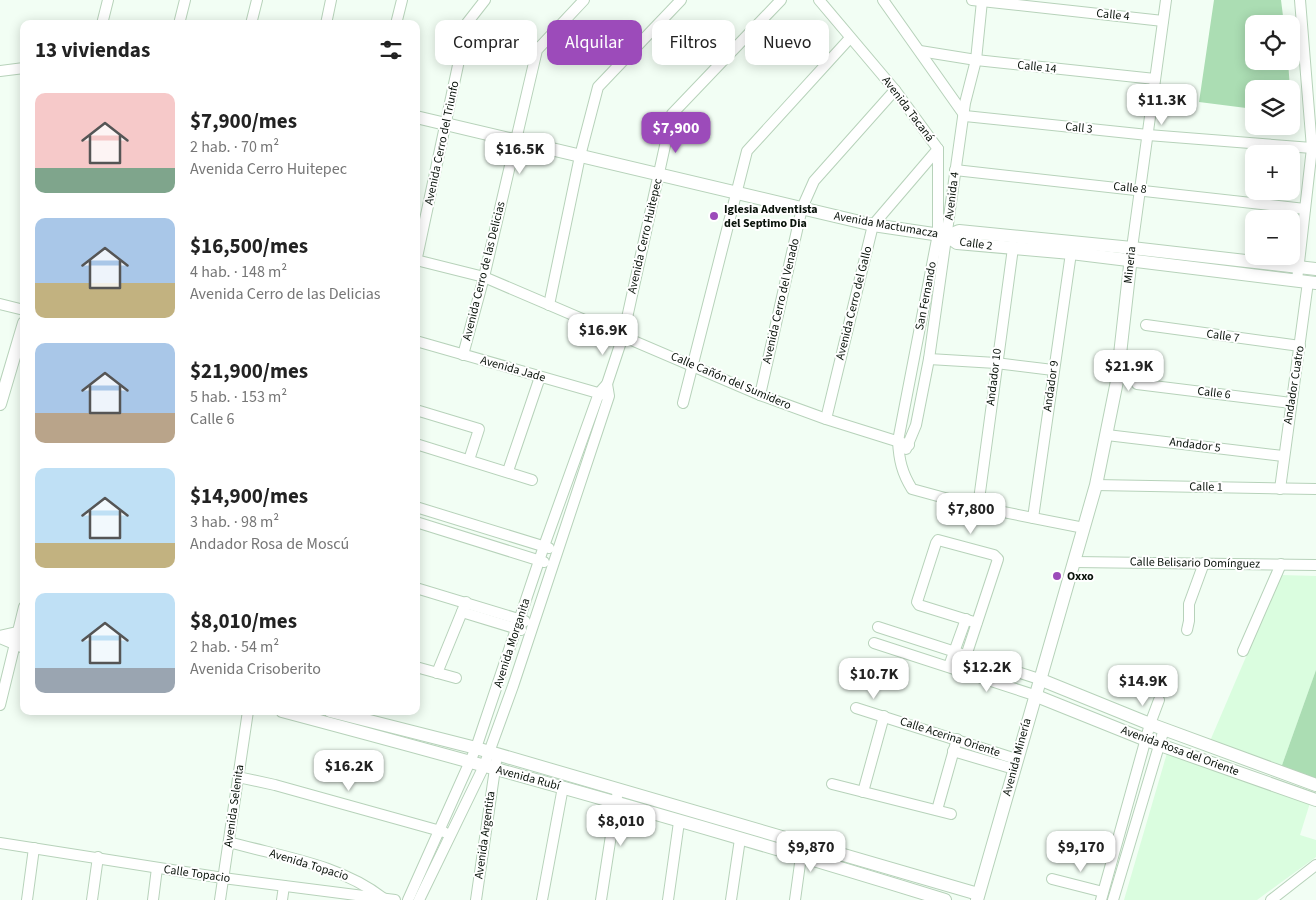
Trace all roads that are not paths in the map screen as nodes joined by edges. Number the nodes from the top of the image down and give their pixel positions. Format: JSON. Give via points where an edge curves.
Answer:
{"nodes":[{"id":1,"x":108,"y":0,"type":"edge"},
{"id":2,"x":185,"y":0,"type":"edge"},
{"id":3,"x":257,"y":0,"type":"edge"},
{"id":4,"x":331,"y":0,"type":"edge"},
{"id":5,"x":402,"y":0,"type":"edge"},
{"id":6,"x":485,"y":0,"type":"edge"},
{"id":7,"x":584,"y":0,"type":"edge"},
{"id":8,"x":681,"y":0,"type":"edge"},
{"id":9,"x":780,"y":0,"type":"edge"},
{"id":10,"x":819,"y":0,"type":"edge"},
{"id":11,"x":883,"y":0,"type":"edge"},
{"id":12,"x":977,"y":0,"type":"edge"},
{"id":13,"x":1166,"y":0,"type":"edge"},
{"id":14,"x":1300,"y":0,"type":"edge"},
{"id":15,"x":103,"y":20,"type":"edge"},
{"id":16,"x":180,"y":20,"type":"edge"},
{"id":17,"x":252,"y":20,"type":"edge"},
{"id":18,"x":327,"y":20,"type":"edge"},
{"id":19,"x":397,"y":20,"type":"edge"},
{"id":20,"x":1163,"y":21,"type":"junction"},
{"id":21,"x":850,"y":38,"type":"junction"},
{"id":22,"x":920,"y":51,"type":"junction"},
{"id":23,"x":976,"y":60,"type":"junction"},
{"id":24,"x":20,"y":68,"type":"edge"},
{"id":25,"x":0,"y":71,"type":"edge"},
{"id":26,"x":1155,"y":79,"type":"junction"},
{"id":27,"x":895,"y":90,"type":"junction"},
{"id":28,"x":1312,"y":101,"type":"edge"},
{"id":29,"x":964,"y":116,"type":"junction"},
{"id":30,"x":420,"y":118,"type":"edge"},
{"id":31,"x":446,"y":125,"type":"junction"},
{"id":32,"x":1148,"y":135,"type":"junction"},
{"id":33,"x":514,"y":141,"type":"junction"},
{"id":34,"x":1312,"y":148,"type":"junction"},
{"id":35,"x":938,"y":150,"type":"junction"},
{"id":36,"x":580,"y":156,"type":"junction"},
{"id":37,"x":955,"y":170,"type":"junction"},
{"id":38,"x":659,"y":175,"type":"junction"},
{"id":39,"x":1140,"y":189,"type":"junction"},
{"id":40,"x":736,"y":194,"type":"junction"},
{"id":41,"x":802,"y":208,"type":"junction"},
{"id":42,"x":1305,"y":209,"type":"junction"},
{"id":43,"x":873,"y":225,"type":"junction"},
{"id":44,"x":942,"y":235,"type":"junction"},
{"id":45,"x":420,"y":243,"type":"edge"},
{"id":46,"x":1013,"y":248,"type":"junction"},
{"id":47,"x":1132,"y":248,"type":"junction"},
{"id":48,"x":1070,"y":253,"type":"junction"},
{"id":49,"x":1130,"y":261,"type":"junction"},
{"id":50,"x":420,"y":262,"type":"edge"},
{"id":51,"x":1316,"y":269,"type":"edge"},
{"id":52,"x":484,"y":277,"type":"junction"},
{"id":53,"x":1305,"y":278,"type":"edge"},
{"id":54,"x":0,"y":304,"type":"edge"},
{"id":55,"x":549,"y":305,"type":"junction"},
{"id":56,"x":20,"y":309,"type":"edge"},
{"id":57,"x":1146,"y":325,"type":"dead end"},
{"id":58,"x":20,"y":335,"type":"edge"},
{"id":59,"x":623,"y":336,"type":"junction"},
{"id":60,"x":420,"y":342,"type":"edge"},
{"id":61,"x":1300,"y":346,"type":"junction"},
{"id":62,"x":463,"y":355,"type":"junction"},
{"id":63,"x":929,"y":359,"type":"junction"},
{"id":64,"x":996,"y":363,"type":"junction"},
{"id":65,"x":694,"y":366,"type":"junction"},
{"id":66,"x":1053,"y":370,"type":"junction"},
{"id":67,"x":540,"y":377,"type":"junction"},
{"id":68,"x":607,"y":384,"type":"junction"},
{"id":69,"x":1137,"y":384,"type":"dead end"},
{"id":70,"x":2,"y":388,"type":"edge"},
{"id":71,"x":599,"y":392,"type":"junction"},
{"id":72,"x":760,"y":395,"type":"junction"},
{"id":73,"x":609,"y":396,"type":"junction"},
{"id":74,"x":683,"y":403,"type":"dead end"},
{"id":75,"x":1291,"y":403,"type":"junction"},
{"id":76,"x":0,"y":404,"type":"edge"},
{"id":77,"x":420,"y":411,"type":"edge"},
{"id":78,"x":826,"y":419,"type":"junction"},
{"id":79,"x":1107,"y":434,"type":"junction"},
{"id":80,"x":898,"y":441,"type":"junction"},
{"id":81,"x":420,"y":445,"type":"edge"},
{"id":82,"x":909,"y":445,"type":"junction"},
{"id":83,"x":1283,"y":456,"type":"junction"},
{"id":84,"x":469,"y":460,"type":"junction"},
{"id":85,"x":899,"y":460,"type":"junction"},
{"id":86,"x":508,"y":471,"type":"junction"},
{"id":87,"x":532,"y":480,"type":"dead end"},
{"id":88,"x":1096,"y":485,"type":"junction"},
{"id":89,"x":1280,"y":489,"type":"junction"},
{"id":90,"x":1316,"y":489,"type":"edge"},
{"id":91,"x":978,"y":507,"type":"junction"},
{"id":92,"x":420,"y":508,"type":"edge"},
{"id":93,"x":1033,"y":518,"type":"junction"},
{"id":94,"x":420,"y":523,"type":"edge"},
{"id":95,"x":1084,"y":528,"type":"junction"},
{"id":96,"x":544,"y":546,"type":"junction"},
{"id":97,"x":556,"y":551,"type":"junction"},
{"id":98,"x":539,"y":560,"type":"junction"},
{"id":99,"x":1074,"y":562,"type":"junction"},
{"id":100,"x":1204,"y":564,"type":"junction"},
{"id":101,"x":1281,"y":564,"type":"junction"},
{"id":102,"x":1316,"y":564,"type":"edge"},
{"id":103,"x":552,"y":565,"type":"junction"},
{"id":104,"x":420,"y":590,"type":"edge"},
{"id":105,"x":464,"y":607,"type":"junction"},
{"id":106,"x":966,"y":619,"type":"junction"},
{"id":107,"x":977,"y":623,"type":"junction"},
{"id":108,"x":518,"y":624,"type":"junction"},
{"id":109,"x":878,"y":627,"type":"dead end"},
{"id":110,"x":531,"y":629,"type":"junction"},
{"id":111,"x":1187,"y":630,"type":"dead end"},
{"id":112,"x":0,"y":637,"type":"edge"},
{"id":113,"x":20,"y":640,"type":"edge"},
{"id":114,"x":874,"y":642,"type":"dead end"},
{"id":115,"x":955,"y":651,"type":"junction"},
{"id":116,"x":1243,"y":652,"type":"dead end"},
{"id":117,"x":967,"y":655,"type":"junction"},
{"id":118,"x":949,"y":666,"type":"junction"},
{"id":119,"x":420,"y":668,"type":"edge"},
{"id":120,"x":961,"y":671,"type":"junction"},
{"id":121,"x":437,"y":673,"type":"junction"},
{"id":122,"x":456,"y":678,"type":"dead end"},
{"id":123,"x":1039,"y":679,"type":"junction"},
{"id":124,"x":1034,"y":695,"type":"junction"},
{"id":125,"x":1159,"y":700,"type":"dead end"},
{"id":126,"x":0,"y":705,"type":"edge"},
{"id":127,"x":856,"y":708,"type":"dead end"},
{"id":128,"x":247,"y":715,"type":"edge"},
{"id":129,"x":304,"y":715,"type":"edge"},
{"id":130,"x":338,"y":715,"type":"edge"},
{"id":131,"x":884,"y":716,"type":"junction"},
{"id":132,"x":355,"y":724,"type":"junction"},
{"id":133,"x":1150,"y":724,"type":"junction"},
{"id":134,"x":1164,"y":729,"type":"junction"},
{"id":135,"x":957,"y":739,"type":"junction"},
{"id":136,"x":1146,"y":740,"type":"junction"},
{"id":137,"x":1160,"y":745,"type":"junction"},
{"id":138,"x":953,"y":751,"type":"junction"},
{"id":139,"x":487,"y":752,"type":"junction"},
{"id":140,"x":470,"y":761,"type":"junction"},
{"id":141,"x":1015,"y":764,"type":"junction"},
{"id":142,"x":489,"y":767,"type":"junction"},
{"id":143,"x":238,"y":777,"type":"junction"},
{"id":144,"x":832,"y":784,"type":"dead end"},
{"id":145,"x":1316,"y":785,"type":"edge"},
{"id":146,"x":563,"y":787,"type":"junction"},
{"id":147,"x":863,"y":792,"type":"junction"},
{"id":148,"x":617,"y":796,"type":"junction"},
{"id":149,"x":1316,"y":800,"type":"edge"},
{"id":150,"x":937,"y":810,"type":"junction"},
{"id":151,"x":951,"y":814,"type":"dead end"},
{"id":152,"x":680,"y":822,"type":"junction"},
{"id":153,"x":439,"y":830,"type":"junction"},
{"id":154,"x":453,"y":834,"type":"junction"},
{"id":155,"x":740,"y":839,"type":"junction"},
{"id":156,"x":229,"y":842,"type":"junction"},
{"id":157,"x":0,"y":843,"type":"edge"},
{"id":158,"x":34,"y":848,"type":"junction"},
{"id":159,"x":802,"y":849,"type":"junction"},
{"id":160,"x":98,"y":857,"type":"junction"},
{"id":161,"x":1316,"y":865,"type":"edge"},
{"id":162,"x":157,"y":868,"type":"junction"},
{"id":163,"x":224,"y":878,"type":"junction"},
{"id":164,"x":1052,"y":879,"type":"dead end"},
{"id":165,"x":284,"y":886,"type":"junction"},
{"id":166,"x":1102,"y":896,"type":"edge"},
{"id":167,"x":343,"y":897,"type":"edge"},
{"id":168,"x":978,"y":897,"type":"edge"},
{"id":169,"x":384,"y":899,"type":"junction"},
{"id":170,"x":1274,"y":899,"type":"edge"},
{"id":171,"x":27,"y":900,"type":"edge"},
{"id":172,"x":92,"y":900,"type":"edge"},
{"id":173,"x":153,"y":900,"type":"edge"},
{"id":174,"x":220,"y":900,"type":"edge"},
{"id":175,"x":282,"y":900,"type":"edge"},
{"id":176,"x":395,"y":900,"type":"edge"},
{"id":177,"x":408,"y":900,"type":"edge"},
{"id":178,"x":420,"y":900,"type":"edge"},
{"id":179,"x":476,"y":900,"type":"edge"},
{"id":180,"x":542,"y":900,"type":"edge"},
{"id":181,"x":601,"y":900,"type":"edge"},
{"id":182,"x":668,"y":900,"type":"edge"},
{"id":183,"x":731,"y":900,"type":"edge"},
{"id":184,"x":795,"y":900,"type":"edge"},
{"id":185,"x":945,"y":900,"type":"edge"},
{"id":186,"x":1113,"y":900,"type":"edge"}],
"edges":[{"from":1,"to":15,"type":"street"},
{"from":2,"to":16,"type":"street"},
{"from":3,"to":17,"type":"street"},
{"from":4,"to":18,"type":"street"},
{"from":5,"to":19,"type":"street"},
{"from":6,"to":31,"type":"street","name":"Avenida Cerro del Triunfo","via":[[467,23]]},
{"from":7,"to":33,"type":"street","name":"Avenida Cerro de las Delicias","via":[[537,50]]},
{"from":8,"to":36,"type":"street","via":[[598,87]]},
{"from":9,"to":38,"type":"street","name":"Avenida Cerro Huitepec","via":[[672,114]]},
{"from":10,"to":21,"type":"street","name":"Avenida Tacaná"},
{"from":11,"to":22,"type":"street"},
{"from":12,"to":20,"type":"street","name":"Calle 4"},
{"from":12,"to":23,"type":"street","name":"Avenida 4"},
{"from":13,"to":20,"type":"street","name":"Mineria"},
{"from":14,"to":28,"type":"street"},
{"from":20,"to":26,"type":"street","name":"Mineria"},
{"from":21,"to":27,"type":"street","name":"Avenida Tacaná"},
{"from":21,"to":40,"type":"street","via":[[748,151]]},
{"from":22,"to":23,"type":"street","name":"Calle 14"},
{"from":22,"to":29,"type":"street"},
{"from":23,"to":26,"type":"street","name":"Calle 14"},
{"from":23,"to":29,"type":"street","name":"Avenida 4"},
{"from":24,"to":25,"type":"street"},
{"from":26,"to":32,"type":"street","name":"Mineria"},
{"from":27,"to":35,"type":"street","name":"Avenida Tacaná"},
{"from":27,"to":41,"type":"street","name":"Avenida Cerro del Venado","via":[[814,181]]},
{"from":28,"to":34,"type":"street"},
{"from":29,"to":32,"type":"street","name":"Call 3"},
{"from":29,"to":37,"type":"street","name":"Avenida 4"},
{"from":30,"to":31,"type":"street","name":"Avenida Mactumacza"},
{"from":31,"to":33,"type":"street","name":"Avenida Mactumacza"},
{"from":31,"to":45,"type":"street","name":"Avenida Cerro del Triunfo"},
{"from":32,"to":34,"type":"street","name":"Call 3"},
{"from":32,"to":39,"type":"street","name":"Mineria"},
{"from":33,"to":36,"type":"street","name":"Avenida Mactumacza"},
{"from":33,"to":52,"type":"street","name":"Avenida Cerro de las Delicias"},
{"from":34,"to":42,"type":"street","name":"Andador Cuatro"},
{"from":35,"to":43,"type":"street","name":"Avenida Cerro del Gallo"},
{"from":35,"to":44,"type":"street","name":"San Fernando"},
{"from":36,"to":38,"type":"street","name":"Avenida Mactumacza"},
{"from":36,"to":55,"type":"street"},
{"from":37,"to":39,"type":"street","name":"Calle 8"},
{"from":37,"to":44,"type":"street","name":"Avenida 4"},
{"from":38,"to":40,"type":"street","name":"Avenida Mactumacza"},
{"from":38,"to":59,"type":"street","name":"Avenida Cerro Huitepec"},
{"from":39,"to":42,"type":"street","name":"Calle 8"},
{"from":39,"to":47,"type":"street","name":"Mineria"},
{"from":40,"to":41,"type":"street","name":"Avenida Mactumacza"},
{"from":40,"to":65,"type":"street"},
{"from":41,"to":43,"type":"street","name":"Avenida Mactumacza"},
{"from":41,"to":72,"type":"street","name":"Avenida Cerro del Venado"},
{"from":42,"to":53,"type":"street","name":"Andador Cuatro"},
{"from":43,"to":44,"type":"street","name":"Avenida Mactumacza"},
{"from":43,"to":78,"type":"street","name":"Avenida Cerro del Gallo"},
{"from":44,"to":46,"type":"street","name":"Calle 2","via":[[957,243]]},
{"from":44,"to":47,"type":"street","name":"Calle 2","via":[[959,231]]},
{"from":44,"to":63,"type":"street","name":"Avenida 4"},
{"from":44,"to":80,"type":"street","name":"San Fernando"},
{"from":46,"to":48,"type":"street","name":"Calle 2"},
{"from":46,"to":64,"type":"street","name":"Andador 10"},
{"from":47,"to":49,"type":"street","name":"Mineria"},
{"from":47,"to":53,"type":"street","name":"Calle 2"},
{"from":48,"to":49,"type":"street","name":"Calle 2"},
{"from":48,"to":66,"type":"street","name":"Andador 9"},
{"from":49,"to":53,"type":"street","name":"Calle 2"},
{"from":49,"to":79,"type":"street","name":"Mineria","via":[[1117,381]]},
{"from":50,"to":52,"type":"street","name":"Calle Cañón del Sumidero"},
{"from":51,"to":53,"type":"street","name":"Calle 2"},
{"from":52,"to":55,"type":"street","name":"Calle Cañón del Sumidero"},
{"from":52,"to":62,"type":"street","name":"Avenida Cerro de las Delicias"},
{"from":53,"to":61,"type":"street","name":"Andador Cuatro"},
{"from":54,"to":56,"type":"street"},
{"from":55,"to":59,"type":"street","name":"Calle Cañón del Sumidero"},
{"from":57,"to":61,"type":"street","name":"Calle 7"},
{"from":58,"to":70,"type":"street"},
{"from":59,"to":65,"type":"street","name":"Calle Cañón del Sumidero"},
{"from":59,"to":68,"type":"street","name":"Avenida Morganita"},
{"from":60,"to":62,"type":"street","name":"Avenida Jade"},
{"from":61,"to":75,"type":"street","name":"Andador Cuatro"},
{"from":62,"to":67,"type":"street","name":"Avenida Jade"},
{"from":63,"to":64,"type":"street"},
{"from":63,"to":82,"type":"street","name":"Avenida 4"},
{"from":64,"to":66,"type":"street"},
{"from":64,"to":91,"type":"street","name":"Andador 10"},
{"from":65,"to":72,"type":"street","name":"Calle Cañón del Sumidero"},
{"from":65,"to":74,"type":"street"},
{"from":66,"to":93,"type":"street","name":"Andador 9"},
{"from":67,"to":71,"type":"street","name":"Avenida Jade"},
{"from":67,"to":86,"type":"street"},
{"from":68,"to":71,"type":"street","name":"Avenida Morganita"},
{"from":68,"to":73,"type":"street","name":"Avenida Morganita"},
{"from":69,"to":75,"type":"street","name":"Calle 6"},
{"from":70,"to":76,"type":"street"},
{"from":71,"to":73,"type":"street","name":"Avenida Jade"},
{"from":71,"to":96,"type":"street","name":"Avenida Morganita"},
{"from":72,"to":78,"type":"street","name":"Calle Cañón del Sumidero"},
{"from":73,"to":97,"type":"street","name":"Avenida Morganita"},
{"from":75,"to":83,"type":"street","name":"Andador Cuatro"},
{"from":77,"to":84,"type":"street","via":[[479,429]]},
{"from":78,"to":80,"type":"street","name":"Calle Cañón del Sumidero"},
{"from":79,"to":83,"type":"street","name":"Andador 5"},
{"from":79,"to":88,"type":"street","name":"Mineria"},
{"from":80,"to":82,"type":"street","name":"Calle Cañón del Sumidero"},
{"from":80,"to":85,"type":"street"},
{"from":81,"to":84,"type":"street"},
{"from":82,"to":85,"type":"street"},
{"from":83,"to":89,"type":"street","name":"Andador Cuatro"},
{"from":84,"to":86,"type":"street"},
{"from":85,"to":91,"type":"street","via":[[912,489]]},
{"from":86,"to":87,"type":"street"},
{"from":88,"to":89,"type":"street","name":"Calle 1"},
{"from":88,"to":95,"type":"street","name":"Mineria"},
{"from":89,"to":90,"type":"street","name":"Calle 1"},
{"from":91,"to":93,"type":"street"},
{"from":92,"to":96,"type":"street"},
{"from":93,"to":95,"type":"street"},
{"from":94,"to":98,"type":"street"},
{"from":95,"to":99,"type":"street","name":"Avenida Minería"},
{"from":96,"to":97,"type":"street"},
{"from":96,"to":98,"type":"street","name":"Avenida Morganita"},
{"from":97,"to":103,"type":"street","name":"Avenida Morganita"},
{"from":98,"to":103,"type":"street"},
{"from":98,"to":108,"type":"street","name":"Avenida Morganita"},
{"from":99,"to":100,"type":"street","name":"Calle Belisario Domínguez"},
{"from":99,"to":123,"type":"street","name":"Avenida Minería"},
{"from":100,"to":101,"type":"street","name":"Calle Belisario Domínguez"},
{"from":100,"to":111,"type":"street","via":[[1189,604]]},
{"from":101,"to":102,"type":"street","name":"Calle Belisario Domínguez"},
{"from":101,"to":116,"type":"street"},
{"from":103,"to":110,"type":"street","name":"Avenida Morganita"},
{"from":104,"to":105,"type":"street"},
{"from":105,"to":108,"type":"street"},
{"from":105,"to":121,"type":"street"},
{"from":106,"to":107,"type":"street"},
{"from":106,"to":107,"type":"street","via":[[917,602],[938,540],[997,556]]},
{"from":106,"to":115,"type":"street"},
{"from":107,"to":117,"type":"street"},
{"from":108,"to":110,"type":"street"},
{"from":108,"to":139,"type":"street","name":"Avenida Morganita"},
{"from":109,"to":115,"type":"street","name":"Avenida Rosa del Oriente"},
{"from":110,"to":139,"type":"street","name":"Avenida Morganita"},
{"from":112,"to":113,"type":"street"},
{"from":113,"to":126,"type":"street"},
{"from":114,"to":118,"type":"street","name":"Avenida Rosa del Oriente"},
{"from":115,"to":117,"type":"street","name":"Avenida Rosa del Oriente"},
{"from":115,"to":118,"type":"street"},
{"from":117,"to":120,"type":"street"},
{"from":117,"to":123,"type":"street","name":"Avenida Rosa del Oriente"},
{"from":118,"to":120,"type":"street","name":"Avenida Rosa del Oriente"},
{"from":119,"to":121,"type":"street"},
{"from":120,"to":124,"type":"street","name":"Avenida Rosa del Oriente"},
{"from":121,"to":122,"type":"street"},
{"from":123,"to":124,"type":"street","name":"Avenida Minería"},
{"from":123,"to":133,"type":"street","name":"Avenida Rosa del Oriente"},
{"from":124,"to":136,"type":"street","name":"Avenida Rosa del Oriente"},
{"from":124,"to":141,"type":"street","name":"Avenida Minería"},
{"from":125,"to":133,"type":"street"},
{"from":127,"to":131,"type":"street","name":"Calle Acerina Oriente"},
{"from":128,"to":143,"type":"street","name":"Avenida Selenita"},
{"from":129,"to":132,"type":"street","name":"Avenida Rubí"},
{"from":130,"to":132,"type":"street","name":"Avenida Rubí"},
{"from":131,"to":135,"type":"street","name":"Calle Acerina Oriente"},
{"from":131,"to":147,"type":"street"},
{"from":132,"to":139,"type":"street","name":"Avenida Rubí"},
{"from":132,"to":140,"type":"street","name":"Avenida Rubí"},
{"from":133,"to":134,"type":"street","name":"Avenida Rosa del Oriente"},
{"from":133,"to":136,"type":"street"},
{"from":134,"to":137,"type":"street"},
{"from":134,"to":145,"type":"street","name":"Avenida Rosa del Oriente"},
{"from":135,"to":138,"type":"street"},
{"from":135,"to":141,"type":"street","name":"Calle Acerina Oriente"},
{"from":136,"to":137,"type":"street","name":"Avenida Rosa del Oriente"},
{"from":136,"to":166,"type":"street"},
{"from":137,"to":149,"type":"street","name":"Avenida Rosa del Oriente"},
{"from":137,"to":186,"type":"street"},
{"from":138,"to":141,"type":"street","name":"Calle Acerina Oriente"},
{"from":138,"to":150,"type":"street"},
{"from":139,"to":140,"type":"street","name":"Avenida Morganita"},
{"from":139,"to":142,"type":"street","name":"Avenida Morganita"},
{"from":139,"to":148,"type":"street","name":"Avenida Rubí"},
{"from":140,"to":142,"type":"street","name":"Avenida Rubí"},
{"from":140,"to":153,"type":"street","name":"Avenida Morganita"},
{"from":141,"to":168,"type":"street","name":"Avenida Minería"},
{"from":142,"to":146,"type":"street","name":"Avenida Rubí"},
{"from":142,"to":154,"type":"street","name":"Avenida Morganita"},
{"from":142,"to":179,"type":"street","name":"Avenida Argentita"},
{"from":143,"to":153,"type":"street"},
{"from":143,"to":156,"type":"street","name":"Avenida Selenita"},
{"from":144,"to":147,"type":"street"},
{"from":146,"to":148,"type":"street","name":"Avenida Rubí"},
{"from":146,"to":180,"type":"street"},
{"from":147,"to":150,"type":"street"},
{"from":148,"to":152,"type":"street","name":"Avenida Rubí"},
{"from":148,"to":159,"type":"street","name":"Avenida Rubí"},
{"from":148,"to":181,"type":"street"},
{"from":150,"to":151,"type":"street"},
{"from":152,"to":155,"type":"street","name":"Avenida Rubí"},
{"from":152,"to":182,"type":"street"},
{"from":153,"to":154,"type":"street"},
{"from":153,"to":177,"type":"street","name":"Avenida Morganita"},
{"from":154,"to":178,"type":"street","name":"Avenida Morganita"},
{"from":155,"to":159,"type":"street","name":"Avenida Rubí"},
{"from":155,"to":183,"type":"street"},
{"from":156,"to":163,"type":"street","name":"Avenida Selenita"},
{"from":156,"to":169,"type":"street","name":"Avenida Topacio","via":[[340,872],[365,884]]},
{"from":157,"to":158,"type":"street","name":"Calle Topacio"},
{"from":158,"to":160,"type":"street","name":"Calle Topacio"},
{"from":158,"to":171,"type":"street"},
{"from":159,"to":168,"type":"street","name":"Avenida Rubí"},
{"from":159,"to":184,"type":"street"},
{"from":159,"to":185,"type":"street","name":"Avenida Rubí"},
{"from":160,"to":162,"type":"street","name":"Calle Topacio"},
{"from":160,"to":172,"type":"street"},
{"from":161,"to":170,"type":"street"},
{"from":162,"to":163,"type":"street","name":"Calle Topacio"},
{"from":162,"to":173,"type":"street"},
{"from":163,"to":165,"type":"street","name":"Calle Topacio"},
{"from":163,"to":174,"type":"street","name":"Avenida Selenita"},
{"from":164,"to":166,"type":"street"},
{"from":165,"to":167,"type":"street","name":"Calle Topacio"},
{"from":165,"to":175,"type":"street"},
{"from":167,"to":169,"type":"street","name":"Calle Topacio"},
{"from":169,"to":176,"type":"street","name":"Calle Topacio"}]}
